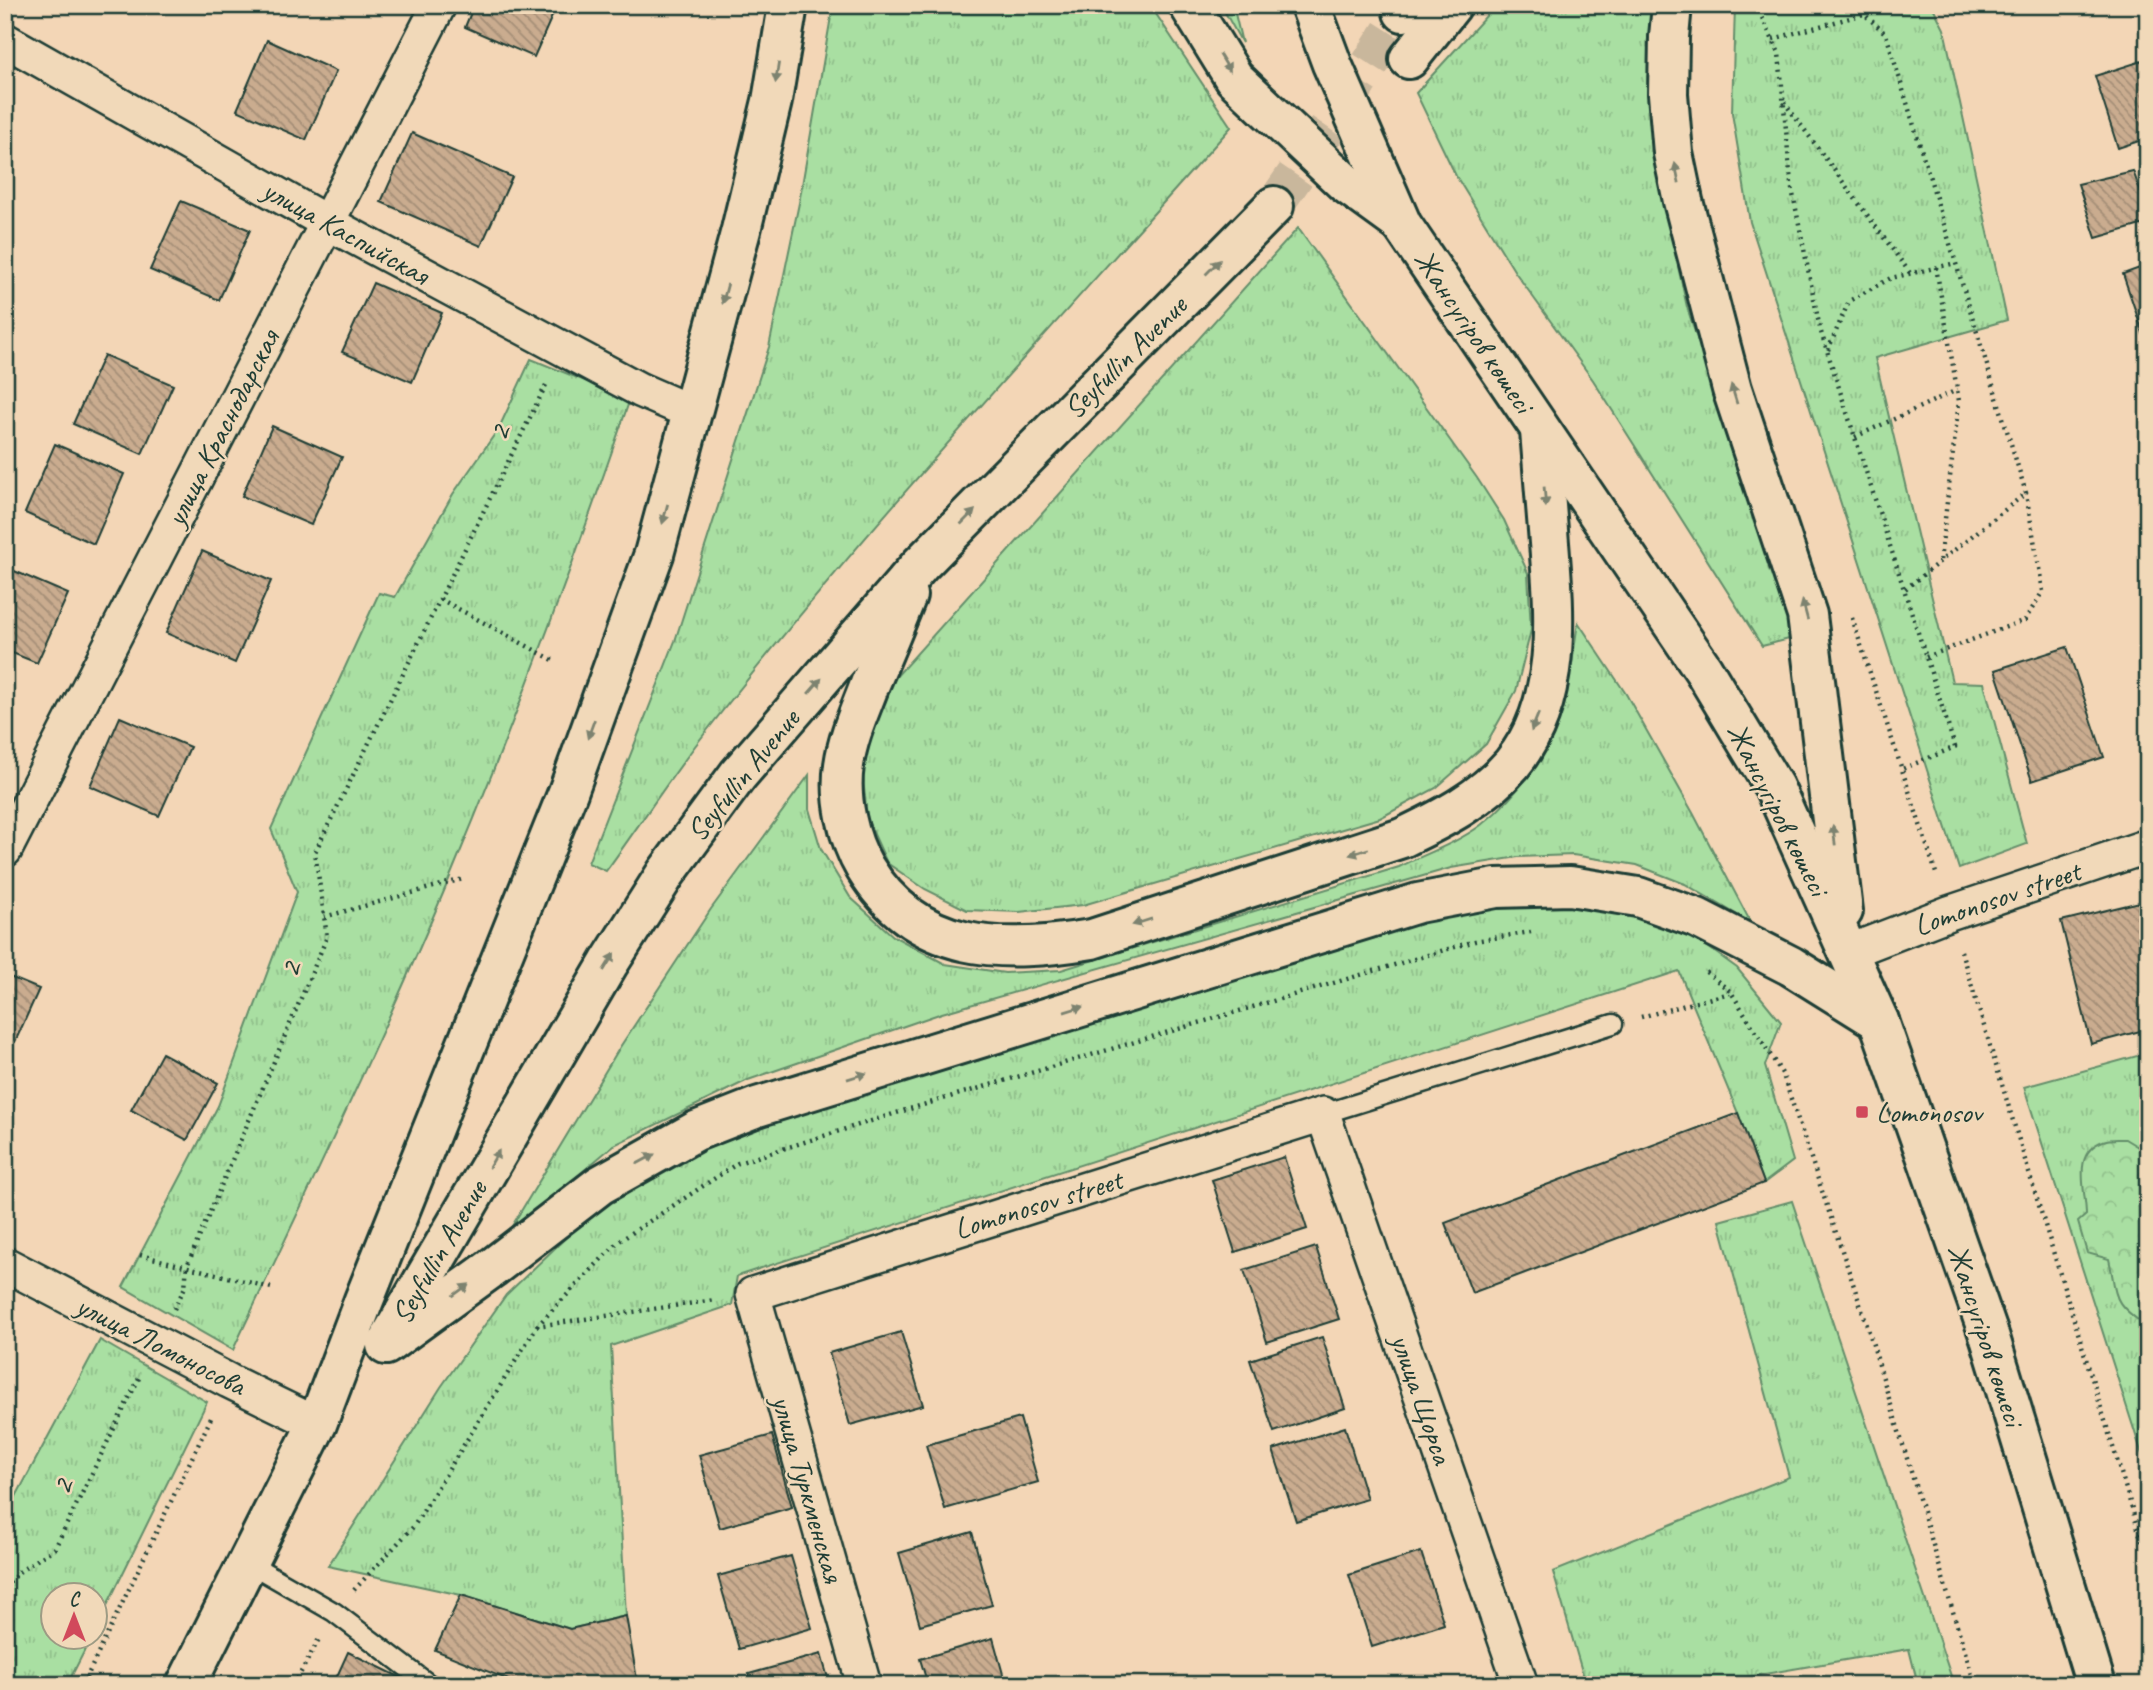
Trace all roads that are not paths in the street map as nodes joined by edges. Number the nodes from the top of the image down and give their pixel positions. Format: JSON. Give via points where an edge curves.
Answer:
{"nodes":[{"id":1,"x":439,"y":5,"type":"edge"},
{"id":2,"x":788,"y":5,"type":"edge"},
{"id":3,"x":1189,"y":5,"type":"edge"},
{"id":4,"x":1310,"y":5,"type":"edge"},
{"id":5,"x":1452,"y":5,"type":"edge"},
{"id":6,"x":1672,"y":5,"type":"edge"},
{"id":7,"x":5,"y":40,"type":"edge"},
{"id":8,"x":1409,"y":59,"type":"dead end"},
{"id":9,"x":1274,"y":206,"type":"tunnel mouth"},
{"id":10,"x":328,"y":223,"type":"junction"},
{"id":11,"x":1402,"y":225,"type":"junction"},
{"id":12,"x":693,"y":413,"type":"junction"},
{"id":13,"x":1540,"y":429,"type":"junction"},
{"id":14,"x":920,"y":565,"type":"junction"},
{"id":15,"x":2148,"y":846,"type":"edge"},
{"id":16,"x":5,"y":850,"type":"edge"},
{"id":17,"x":1848,"y":952,"type":"junction"},
{"id":18,"x":1879,"y":1021,"type":"junction"},
{"id":19,"x":1613,"y":1024,"type":"road end"},
{"id":20,"x":1324,"y":1114,"type":"junction"},
{"id":21,"x":5,"y":1264,"type":"edge"},
{"id":22,"x":753,"y":1294,"type":"joint"},
{"id":23,"x":386,"y":1345,"type":"junction"},
{"id":24,"x":317,"y":1424,"type":"junction"},
{"id":25,"x":247,"y":1562,"type":"junction"},
{"id":26,"x":186,"y":1685,"type":"edge"},
{"id":27,"x":430,"y":1685,"type":"edge"},
{"id":28,"x":864,"y":1685,"type":"edge"},
{"id":29,"x":1521,"y":1685,"type":"edge"},
{"id":30,"x":2096,"y":1685,"type":"edge"}],
"edges":[{"from":1,"to":10,"type":"street","name":"улица Краснодарская"},
{"from":2,"to":12,"type":"main road","name":"Seyfullin Avenue","one_way":true,"via":[[769,114]]},
{"from":3,"to":11,"type":"main road","one_way":true,"via":[[1234,78],[1345,183]]},
{"from":4,"to":11,"type":"main road","name":"Жансүгіров көшесі"},
{"from":5,"to":8,"type":"main road"},
{"from":17,"to":6,"type":"main road","one_way":true,"via":[[1807,615],[1732,389],[1673,153],[1668,94]]},
{"from":7,"to":10,"type":"street","name":"улица Каспийская"},
{"from":14,"to":9,"type":"main road","name":"Seyfullin Avenue","one_way":true},
{"from":10,"to":12,"type":"street","name":"улица Каспийская","via":[[640,390]]},
{"from":10,"to":16,"type":"street","name":"улица Краснодарская"},
{"from":11,"to":13,"type":"main road","name":"Жансүгіров көшесі"},
{"from":12,"to":24,"type":"main road","name":"Seyfullin Avenue","one_way":true,"via":[[654,554],[568,792]]},
{"from":13,"to":14,"type":"main road","one_way":true,"via":[[1553,649],[1534,728],[1512,763],[1479,795],[1402,838],[1092,939],[1047,947],[1000,947],[963,942],[927,929],[899,910],[875,884],[856,852],[845,813],[843,768],[852,730]]},
{"from":13,"to":17,"type":"main road","name":"Жансүгіров көшесі","via":[[1703,669],[1774,787]]},
{"from":23,"to":14,"type":"main road","name":"Seyfullin Avenue","one_way":true,"via":[[608,962],[666,873],[738,775]]},
{"from":15,"to":17,"type":"street","name":"Lomonosov street"},
{"from":17,"to":18,"type":"main road","name":"Жансүгіров көшесі"},
{"from":23,"to":18,"type":"main road","one_way":true,"via":[[600,1185],[696,1132],[757,1107],[1418,903],[1496,888],[1570,886],[1638,897],[1697,918],[1791,966]]},
{"from":18,"to":30,"type":"main road","name":"Жансүгіров көшесі","via":[[1990,1338]]},
{"from":19,"to":20,"type":"lane"},
{"from":20,"to":22,"type":"street","name":"Lomonosov street"},
{"from":20,"to":29,"type":"street","name":"улица Щорса"},
{"from":21,"to":24,"type":"street","name":"улица Ломоносова"},
{"from":22,"to":28,"type":"street","name":"улица Туркменская"},
{"from":23,"to":24,"type":"main road","name":"Seyfullin Avenue"},
{"from":24,"to":25,"type":"main road","name":"Seyfullin Avenue"},
{"from":25,"to":26,"type":"main road","name":"Seyfullin Avenue"},
{"from":25,"to":27,"type":"lane","via":[[334,1612]]}]}
